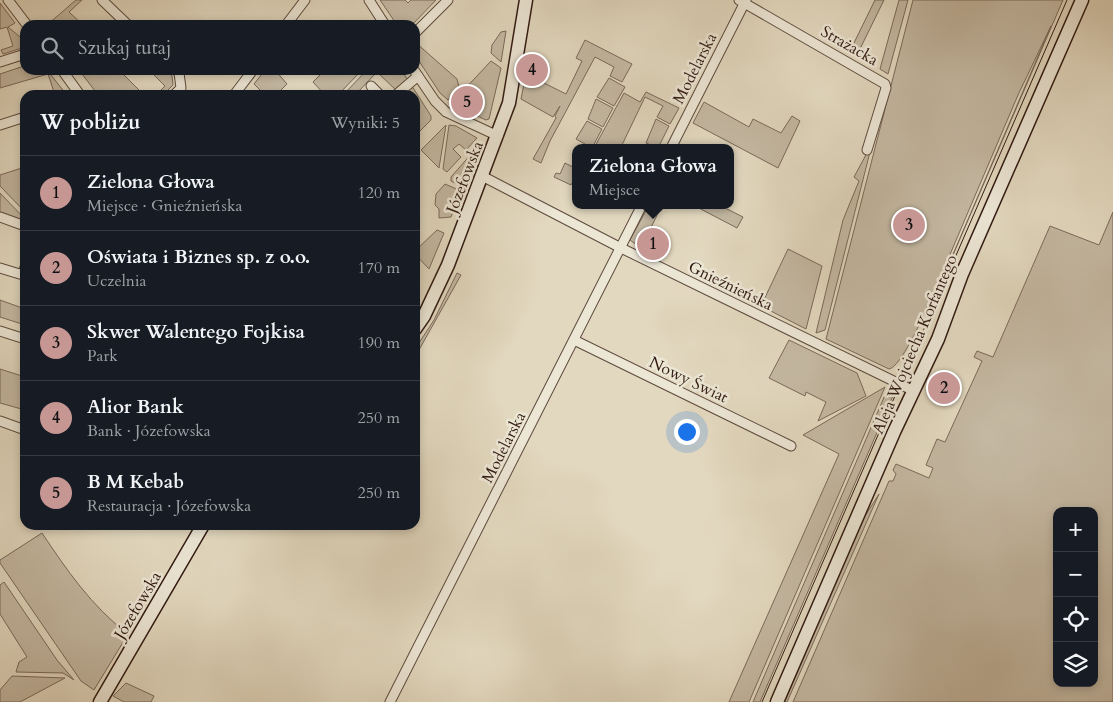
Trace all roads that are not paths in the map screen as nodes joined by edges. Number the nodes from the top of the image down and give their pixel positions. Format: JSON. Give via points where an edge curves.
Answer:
{"nodes":[{"id":1,"x":8,"y":0,"type":"edge"},
{"id":2,"x":102,"y":0,"type":"edge"},
{"id":3,"x":305,"y":0,"type":"edge"},
{"id":4,"x":369,"y":0,"type":"edge"},
{"id":5,"x":448,"y":0,"type":"edge"},
{"id":6,"x":526,"y":0,"type":"edge"},
{"id":7,"x":1082,"y":0,"type":"edge"},
{"id":8,"x":743,"y":1,"type":"edge"},
{"id":9,"x":23,"y":20,"type":"edge"},
{"id":10,"x":123,"y":20,"type":"edge"},
{"id":11,"x":290,"y":20,"type":"edge"},
{"id":12,"x":382,"y":20,"type":"edge"},
{"id":13,"x":420,"y":28,"type":"edge"},
{"id":14,"x":20,"y":56,"type":"edge"},
{"id":15,"x":0,"y":62,"type":"edge"},
{"id":16,"x":66,"y":75,"type":"edge"},
{"id":17,"x":179,"y":75,"type":"edge"},
{"id":18,"x":249,"y":75,"type":"edge"},
{"id":19,"x":414,"y":75,"type":"edge"},
{"id":20,"x":417,"y":75,"type":"edge"},
{"id":21,"x":371,"y":86,"type":"dead end"},
{"id":22,"x":76,"y":90,"type":"edge"},
{"id":23,"x":180,"y":90,"type":"edge"},
{"id":24,"x":238,"y":90,"type":"edge"},
{"id":25,"x":375,"y":90,"type":"edge"},
{"id":26,"x":401,"y":90,"type":"edge"},
{"id":27,"x":20,"y":119,"type":"edge"},
{"id":28,"x":0,"y":126,"type":"edge"},
{"id":29,"x":498,"y":136,"type":"junction"},
{"id":30,"x":673,"y":144,"type":"edge"},
{"id":31,"x":867,"y":150,"type":"dead end"},
{"id":32,"x":482,"y":176,"type":"junction"},
{"id":33,"x":640,"y":209,"type":"edge"},
{"id":34,"x":0,"y":217,"type":"edge"},
{"id":35,"x":20,"y":224,"type":"edge"},
{"id":36,"x":621,"y":248,"type":"junction"},
{"id":37,"x":0,"y":268,"type":"edge"},
{"id":38,"x":20,"y":270,"type":"edge"},
{"id":39,"x":420,"y":322,"type":"edge"},
{"id":40,"x":0,"y":331,"type":"edge"},
{"id":41,"x":20,"y":337,"type":"edge"},
{"id":42,"x":574,"y":340,"type":"junction"},
{"id":43,"x":914,"y":391,"type":"junction"},
{"id":44,"x":0,"y":421,"type":"edge"},
{"id":45,"x":20,"y":428,"type":"edge"},
{"id":46,"x":791,"y":446,"type":"dead end"},
{"id":47,"x":201,"y":530,"type":"edge"},
{"id":48,"x":104,"y":701,"type":"edge"},
{"id":49,"x":390,"y":702,"type":"edge"},
{"id":50,"x":777,"y":702,"type":"edge"}],
"edges":[{"from":1,"to":9,"type":"street"},
{"from":2,"to":10,"type":"street"},
{"from":3,"to":11,"type":"street"},
{"from":4,"to":12,"type":"street"},
{"from":5,"to":13,"type":"street"},
{"from":6,"to":29,"type":"main road","name":"Józefowska","via":[[509,103]]},
{"from":7,"to":43,"type":"main road","name":"Aleja Wojciecha Korfantego"},
{"from":8,"to":30,"type":"street","name":"Modelarska"},
{"from":8,"to":31,"type":"street","name":"Strażacka","via":[[885,84]]},
{"from":14,"to":15,"type":"street"},
{"from":16,"to":22,"type":"street"},
{"from":17,"to":23,"type":"street"},
{"from":18,"to":24,"type":"street"},
{"from":19,"to":26,"type":"street"},
{"from":20,"to":29,"type":"street","via":[[446,112]]},
{"from":21,"to":25,"type":"street"},
{"from":27,"to":28,"type":"street"},
{"from":29,"to":32,"type":"main road","name":"Józefowska"},
{"from":32,"to":36,"type":"street","name":"Gnieźnieńska"},
{"from":32,"to":39,"type":"main road","name":"Józefowska","via":[[448,265]]},
{"from":33,"to":36,"type":"street","name":"Modelarska"},
{"from":34,"to":35,"type":"street"},
{"from":36,"to":42,"type":"street","name":"Modelarska"},
{"from":36,"to":43,"type":"street","name":"Gnieźnieńska"},
{"from":37,"to":38,"type":"street"},
{"from":40,"to":41,"type":"street"},
{"from":42,"to":46,"type":"street","name":"Nowy Świat"},
{"from":42,"to":49,"type":"street","name":"Modelarska"},
{"from":43,"to":50,"type":"main road","name":"Aleja Wojciecha Korfantego"},
{"from":44,"to":45,"type":"street"},
{"from":47,"to":48,"type":"main road","name":"Józefowska"}]}
